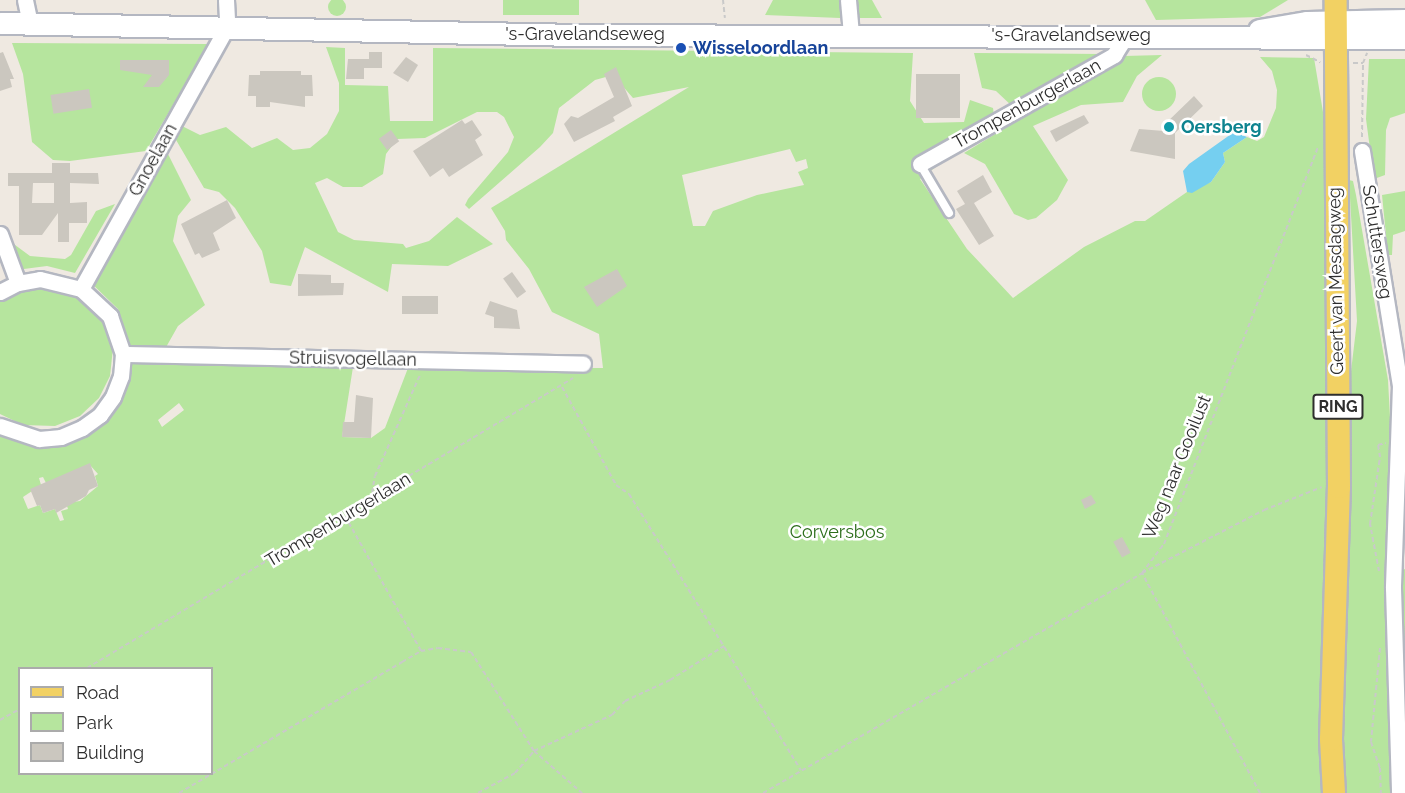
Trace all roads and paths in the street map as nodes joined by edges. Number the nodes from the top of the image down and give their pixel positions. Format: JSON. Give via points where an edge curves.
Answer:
{"nodes":[{"id":1,"x":25,"y":0,"type":"edge"},
{"id":2,"x":723,"y":0,"type":"edge"},
{"id":3,"x":848,"y":0,"type":"edge"},
{"id":4,"x":226,"y":16,"type":"edge"},
{"id":5,"x":1336,"y":20,"type":"edge"},
{"id":6,"x":1405,"y":20,"type":"edge"},
{"id":7,"x":0,"y":23,"type":"edge"},
{"id":8,"x":30,"y":23,"type":"junction"},
{"id":9,"x":725,"y":24,"type":"dead end"},
{"id":10,"x":850,"y":36,"type":"junction"},
{"id":11,"x":1126,"y":36,"type":"junction"},
{"id":12,"x":1405,"y":38,"type":"edge"},
{"id":13,"x":1367,"y":51,"type":"dead end"},
{"id":14,"x":1335,"y":138,"type":"junction"},
{"id":15,"x":1362,"y":151,"type":"joint"},
{"id":16,"x":920,"y":164,"type":"joint"},
{"id":17,"x":949,"y":213,"type":"dead end"},
{"id":18,"x":0,"y":234,"type":"edge"},
{"id":19,"x":18,"y":283,"type":"junction"},
{"id":20,"x":81,"y":289,"type":"junction"},
{"id":21,"x":0,"y":292,"type":"edge"},
{"id":22,"x":123,"y":354,"type":"junction"},
{"id":23,"x":428,"y":360,"type":"junction"},
{"id":24,"x":583,"y":363,"type":"joint"},
{"id":25,"x":562,"y":387,"type":"junction"},
{"id":26,"x":0,"y":426,"type":"edge"},
{"id":27,"x":1403,"y":432,"type":"edge"},
{"id":28,"x":1339,"y":487,"type":"junction"},
{"id":29,"x":371,"y":500,"type":"junction"},
{"id":30,"x":345,"y":516,"type":"junction"},
{"id":31,"x":1142,"y":573,"type":"junction"},
{"id":32,"x":1380,"y":575,"type":"dead end"},
{"id":33,"x":1381,"y":639,"type":"dead end"},
{"id":34,"x":724,"y":646,"type":"junction"},
{"id":35,"x":421,"y":651,"type":"junction"},
{"id":36,"x":90,"y":667,"type":"edge"},
{"id":37,"x":18,"y":710,"type":"edge"},
{"id":38,"x":0,"y":720,"type":"edge"},
{"id":39,"x":1401,"y":722,"type":"edge"},
{"id":40,"x":534,"y":751,"type":"junction"},
{"id":41,"x":802,"y":770,"type":"junction"},
{"id":42,"x":213,"y":773,"type":"edge"},
{"id":43,"x":209,"y":775,"type":"edge"},
{"id":44,"x":178,"y":793,"type":"edge"},
{"id":45,"x":478,"y":793,"type":"edge"},
{"id":46,"x":582,"y":793,"type":"edge"},
{"id":47,"x":763,"y":793,"type":"edge"},
{"id":48,"x":1260,"y":793,"type":"edge"},
{"id":49,"x":1334,"y":793,"type":"edge"},
{"id":50,"x":1381,"y":793,"type":"edge"},
{"id":51,"x":1399,"y":793,"type":"edge"}],
"edges":[{"from":1,"to":8,"type":"street"},
{"from":2,"to":9,"type":"path"},
{"from":3,"to":10,"type":"street"},
{"from":4,"to":8,"type":"street","name":"'s-Gravelandseweg","via":[[173,26]]},
{"from":4,"to":10,"type":"street","name":"'s-Gravelandseweg","via":[[268,27],[383,33]]},
{"from":4,"to":20,"type":"street","name":"Gnoelaan"},
{"from":5,"to":6,"type":"street","name":"'s-Gravelandseweg"},
{"from":5,"to":11,"type":"street","name":"'s-Gravelandseweg","via":[[1226,37]]},
{"from":5,"to":12,"type":"street","name":"'s-Gravelandseweg"},
{"from":5,"to":14,"type":"main road","name":"Geert van Mesdagweg","number":"RING"},
{"from":7,"to":8,"type":"street","name":"'s-Gravelandseweg"},
{"from":10,"to":11,"type":"street","name":"'s-Gravelandseweg"},
{"from":11,"to":16,"type":"street","name":"Trompenburgerlaan","via":[[1114,55]]},
{"from":13,"to":15,"type":"path","via":[[1363,63]]},
{"from":14,"to":28,"type":"main road","name":"Geert van Mesdagweg","number":"RING"},
{"from":14,"to":31,"type":"path","name":"Weg naar Gooilust","via":[[1321,140],[1164,544]]},
{"from":15,"to":27,"type":"street","name":"Schuttersweg","via":[[1380,274],[1397,348]]},
{"from":16,"to":17,"type":"lane"},
{"from":18,"to":19,"type":"street"},
{"from":19,"to":20,"type":"street","via":[[40,279]]},
{"from":19,"to":21,"type":"street"},
{"from":20,"to":22,"type":"street","via":[[110,316]]},
{"from":22,"to":23,"type":"street","name":"Struisvogellaan"},
{"from":22,"to":26,"type":"street","via":[[121,376],[113,397],[100,415],[82,428],[62,437],[39,439]]},
{"from":23,"to":24,"type":"street","name":"Struisvogellaan"},
{"from":23,"to":29,"type":"path","via":[[406,399],[375,476]]},
{"from":24,"to":25,"type":"path","name":"Trompenburgerlaan"},
{"from":25,"to":29,"type":"path","name":"Trompenburgerlaan"},
{"from":25,"to":34,"type":"path","via":[[616,485],[629,494]]},
{"from":27,"to":32,"type":"path","via":[[1378,446],[1380,456],[1370,524]]},
{"from":27,"to":39,"type":"street","name":"Schuttersweg","via":[[1393,588]]},
{"from":28,"to":31,"type":"path","via":[[1319,487],[1264,510]]},
{"from":28,"to":49,"type":"main road","name":"Geert van Mesdagweg","number":"RING","via":[[1331,740]]},
{"from":29,"to":30,"type":"path","name":"Trompenburgerlaan"},
{"from":30,"to":35,"type":"path"},
{"from":30,"to":36,"type":"path","name":"Trompenburgerlaan"},
{"from":31,"to":41,"type":"path","name":"Weg naar Gooilust"},
{"from":31,"to":48,"type":"path"},
{"from":33,"to":50,"type":"path","via":[[1371,742],[1380,768]]},
{"from":34,"to":40,"type":"path","via":[[670,680],[626,701],[612,715]]},
{"from":34,"to":41,"type":"path"},
{"from":35,"to":40,"type":"path","via":[[438,648],[471,652]]},
{"from":35,"to":42,"type":"path"},
{"from":37,"to":38,"type":"path"},
{"from":39,"to":51,"type":"street","name":"Schuttersweg"},
{"from":40,"to":45,"type":"path","via":[[515,773]]},
{"from":40,"to":46,"type":"path"},
{"from":41,"to":47,"type":"path","name":"Weg naar Gooilust"},
{"from":43,"to":44,"type":"path"}]}
